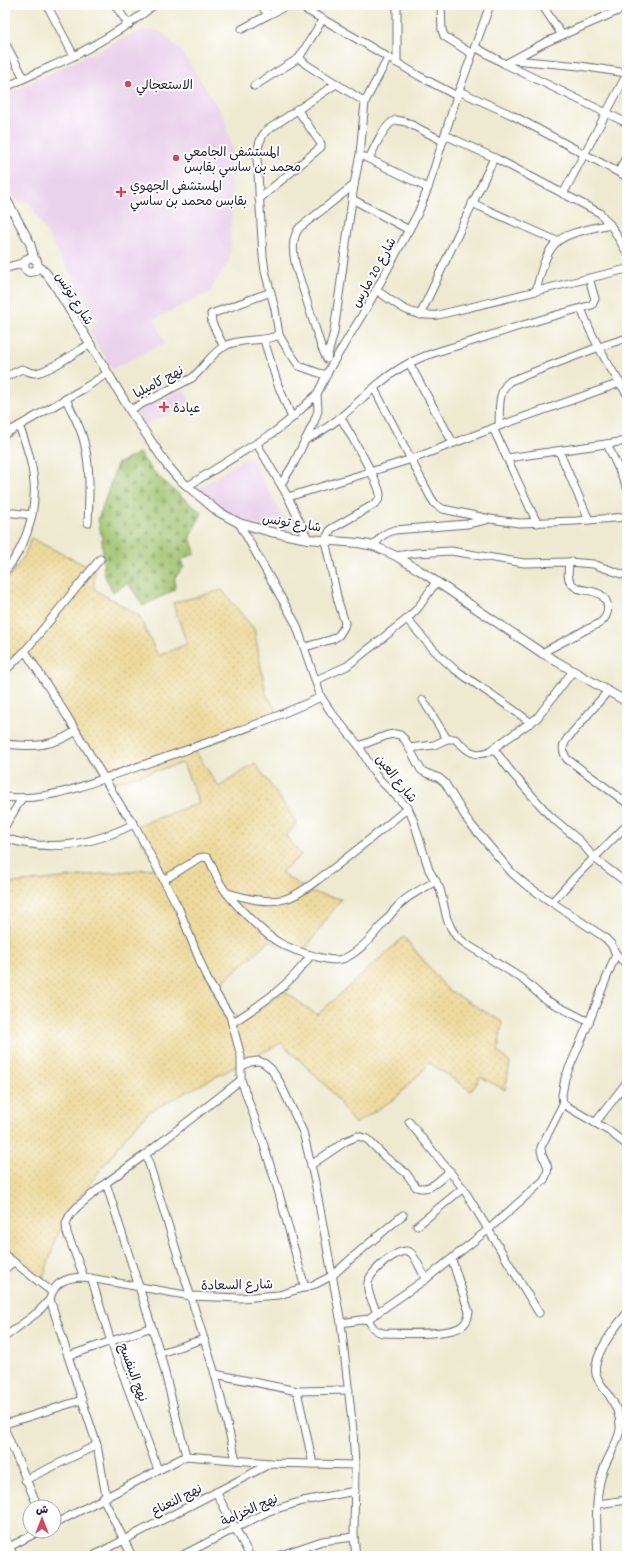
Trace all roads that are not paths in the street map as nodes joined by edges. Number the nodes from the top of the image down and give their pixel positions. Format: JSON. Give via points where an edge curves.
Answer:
{"nodes":[{"id":1,"x":47,"y":5,"type":"edge"},
{"id":2,"x":115,"y":5,"type":"edge"},
{"id":3,"x":154,"y":5,"type":"edge"},
{"id":4,"x":261,"y":5,"type":"edge"},
{"id":5,"x":288,"y":5,"type":"edge"},
{"id":6,"x":298,"y":5,"type":"edge"},
{"id":7,"x":397,"y":5,"type":"edge"},
{"id":8,"x":441,"y":5,"type":"edge"},
{"id":9,"x":490,"y":5,"type":"edge"},
{"id":10,"x":542,"y":5,"type":"edge"},
{"id":11,"x":627,"y":7,"type":"edge"},
{"id":12,"x":268,"y":15,"type":"junction"},
{"id":13,"x":323,"y":19,"type":"junction"},
{"id":14,"x":129,"y":25,"type":"junction"},
{"id":15,"x":242,"y":29,"type":"dead end"},
{"id":16,"x":562,"y":35,"type":"junction"},
{"id":17,"x":5,"y":43,"type":"edge"},
{"id":18,"x":474,"y":51,"type":"junction"},
{"id":19,"x":74,"y":56,"type":"junction"},
{"id":20,"x":299,"y":58,"type":"junction"},
{"id":21,"x":388,"y":58,"type":"junction"},
{"id":22,"x":513,"y":60,"type":"junction"},
{"id":23,"x":397,"y":63,"type":"junction"},
{"id":24,"x":505,"y":64,"type":"junction"},
{"id":25,"x":627,"y":74,"type":"edge"},
{"id":26,"x":24,"y":78,"type":"junction"},
{"id":27,"x":336,"y":84,"type":"junction"},
{"id":28,"x":254,"y":86,"type":"dead end"},
{"id":29,"x":5,"y":88,"type":"edge"},
{"id":30,"x":458,"y":94,"type":"junction"},
{"id":31,"x":365,"y":102,"type":"junction"},
{"id":32,"x":297,"y":110,"type":"junction"},
{"id":33,"x":607,"y":112,"type":"junction"},
{"id":34,"x":627,"y":123,"type":"edge"},
{"id":35,"x":444,"y":138,"type":"junction"},
{"id":36,"x":584,"y":153,"type":"junction"},
{"id":37,"x":360,"y":154,"type":"junction"},
{"id":38,"x":627,"y":154,"type":"edge"},
{"id":39,"x":494,"y":158,"type":"junction"},
{"id":40,"x":369,"y":159,"type":"junction"},
{"id":41,"x":619,"y":172,"type":"junction"},
{"id":42,"x":627,"y":177,"type":"edge"},
{"id":43,"x":354,"y":185,"type":"junction"},
{"id":44,"x":428,"y":188,"type":"junction"},
{"id":45,"x":563,"y":194,"type":"junction"},
{"id":46,"x":5,"y":197,"type":"edge"},
{"id":47,"x":352,"y":198,"type":"junction"},
{"id":48,"x":259,"y":200,"type":"junction"},
{"id":49,"x":472,"y":203,"type":"junction"},
{"id":50,"x":610,"y":224,"type":"junction"},
{"id":51,"x":410,"y":230,"type":"junction"},
{"id":52,"x":557,"y":241,"type":"junction"},
{"id":53,"x":627,"y":253,"type":"edge"},
{"id":54,"x":34,"y":258,"type":"junction"},
{"id":55,"x":24,"y":263,"type":"junction"},
{"id":56,"x":38,"y":266,"type":"junction"},
{"id":57,"x":5,"y":268,"type":"edge"},
{"id":58,"x":627,"y":269,"type":"edge"},
{"id":59,"x":589,"y":278,"type":"junction"},
{"id":60,"x":376,"y":290,"type":"junction"},
{"id":61,"x":536,"y":290,"type":"junction"},
{"id":62,"x":271,"y":292,"type":"junction"},
{"id":63,"x":581,"y":308,"type":"junction"},
{"id":64,"x":420,"y":315,"type":"junction"},
{"id":65,"x":279,"y":335,"type":"junction"},
{"id":66,"x":627,"y":338,"type":"edge"},
{"id":67,"x":264,"y":340,"type":"junction"},
{"id":68,"x":90,"y":344,"type":"junction"},
{"id":69,"x":224,"y":346,"type":"junction"},
{"id":70,"x":599,"y":347,"type":"junction"},
{"id":71,"x":327,"y":358,"type":"junction"},
{"id":72,"x":409,"y":363,"type":"junction"},
{"id":73,"x":331,"y":366,"type":"junction"},
{"id":74,"x":108,"y":373,"type":"junction"},
{"id":75,"x":327,"y":375,"type":"junction"},
{"id":76,"x":5,"y":377,"type":"edge"},
{"id":77,"x":623,"y":383,"type":"edge"},
{"id":78,"x":374,"y":388,"type":"junction"},
{"id":79,"x":317,"y":394,"type":"junction"},
{"id":80,"x":627,"y":394,"type":"edge"},
{"id":81,"x":66,"y":399,"type":"junction"},
{"id":82,"x":130,"y":410,"type":"junction"},
{"id":83,"x":292,"y":418,"type":"junction"},
{"id":84,"x":341,"y":418,"type":"junction"},
{"id":85,"x":19,"y":426,"type":"junction"},
{"id":86,"x":496,"y":427,"type":"junction"},
{"id":87,"x":5,"y":434,"type":"edge"},
{"id":88,"x":304,"y":440,"type":"junction"},
{"id":89,"x":627,"y":441,"type":"edge"},
{"id":90,"x":453,"y":443,"type":"junction"},
{"id":91,"x":257,"y":444,"type":"junction"},
{"id":92,"x":607,"y":444,"type":"junction"},
{"id":93,"x":559,"y":451,"type":"junction"},
{"id":94,"x":507,"y":458,"type":"junction"},
{"id":95,"x":412,"y":459,"type":"junction"},
{"id":96,"x":371,"y":472,"type":"junction"},
{"id":97,"x":281,"y":484,"type":"junction"},
{"id":98,"x":188,"y":486,"type":"junction"},
{"id":99,"x":627,"y":487,"type":"edge"},
{"id":100,"x":288,"y":497,"type":"junction"},
{"id":101,"x":5,"y":512,"type":"edge"},
{"id":102,"x":32,"y":515,"type":"junction"},
{"id":103,"x":627,"y":517,"type":"edge"},
{"id":104,"x":490,"y":520,"type":"junction"},
{"id":105,"x":589,"y":520,"type":"junction"},
{"id":106,"x":88,"y":523,"type":"dead end"},
{"id":107,"x":239,"y":523,"type":"junction"},
{"id":108,"x":537,"y":523,"type":"junction"},
{"id":109,"x":308,"y":539,"type":"junction"},
{"id":110,"x":326,"y":540,"type":"junction"},
{"id":111,"x":374,"y":546,"type":"junction"},
{"id":112,"x":396,"y":556,"type":"junction"},
{"id":113,"x":100,"y":559,"type":"dead end"},
{"id":114,"x":569,"y":562,"type":"junction"},
{"id":115,"x":5,"y":571,"type":"edge"},
{"id":116,"x":627,"y":576,"type":"edge"},
{"id":117,"x":436,"y":582,"type":"junction"},
{"id":118,"x":407,"y":620,"type":"junction"},
{"id":119,"x":305,"y":647,"type":"junction"},
{"id":120,"x":25,"y":651,"type":"junction"},
{"id":121,"x":542,"y":653,"type":"junction"},
{"id":122,"x":5,"y":670,"type":"edge"},
{"id":123,"x":573,"y":671,"type":"junction"},
{"id":124,"x":316,"y":680,"type":"junction"},
{"id":125,"x":608,"y":691,"type":"junction"},
{"id":126,"x":321,"y":697,"type":"junction"},
{"id":127,"x":423,"y":700,"type":"dead end"},
{"id":128,"x":626,"y":701,"type":"edge"},
{"id":129,"x":531,"y":723,"type":"junction"},
{"id":130,"x":76,"y":731,"type":"junction"},
{"id":131,"x":447,"y":739,"type":"junction"},
{"id":132,"x":5,"y":744,"type":"edge"},
{"id":133,"x":359,"y":746,"type":"junction"},
{"id":134,"x":409,"y":748,"type":"junction"},
{"id":135,"x":494,"y":748,"type":"junction"},
{"id":136,"x":104,"y":778,"type":"junction"},
{"id":137,"x":5,"y":797,"type":"edge"},
{"id":138,"x":22,"y":798,"type":"junction"},
{"id":139,"x":627,"y":803,"type":"edge"},
{"id":140,"x":408,"y":808,"type":"junction"},
{"id":141,"x":134,"y":824,"type":"junction"},
{"id":142,"x":627,"y":825,"type":"edge"},
{"id":143,"x":5,"y":826,"type":"edge"},
{"id":144,"x":5,"y":838,"type":"edge"},
{"id":145,"x":594,"y":858,"type":"junction"},
{"id":146,"x":164,"y":880,"type":"junction"},
{"id":147,"x":436,"y":881,"type":"junction"},
{"id":148,"x":627,"y":883,"type":"edge"},
{"id":149,"x":228,"y":894,"type":"junction"},
{"id":150,"x":552,"y":902,"type":"junction"},
{"id":151,"x":616,"y":954,"type":"junction"},
{"id":152,"x":311,"y":955,"type":"junction"},
{"id":153,"x":627,"y":965,"type":"edge"},
{"id":154,"x":232,"y":1022,"type":"junction"},
{"id":155,"x":589,"y":1022,"type":"junction"},
{"id":156,"x":242,"y":1066,"type":"junction"},
{"id":157,"x":241,"y":1080,"type":"junction"},
{"id":158,"x":627,"y":1082,"type":"edge"},
{"id":159,"x":563,"y":1104,"type":"junction"},
{"id":160,"x":409,"y":1122,"type":"dead end"},
{"id":161,"x":595,"y":1123,"type":"junction"},
{"id":162,"x":627,"y":1145,"type":"edge"},
{"id":163,"x":146,"y":1154,"type":"junction"},
{"id":164,"x":311,"y":1166,"type":"junction"},
{"id":165,"x":450,"y":1171,"type":"junction"},
{"id":166,"x":106,"y":1182,"type":"junction"},
{"id":167,"x":463,"y":1188,"type":"junction"},
{"id":168,"x":403,"y":1215,"type":"dead end"},
{"id":169,"x":417,"y":1226,"type":"dead end"},
{"id":170,"x":489,"y":1229,"type":"junction"},
{"id":171,"x":5,"y":1255,"type":"edge"},
{"id":172,"x":452,"y":1260,"type":"junction"},
{"id":173,"x":13,"y":1262,"type":"junction"},
{"id":174,"x":5,"y":1269,"type":"edge"},
{"id":175,"x":333,"y":1275,"type":"junction"},
{"id":176,"x":84,"y":1277,"type":"junction"},
{"id":177,"x":426,"y":1279,"type":"junction"},
{"id":178,"x":92,"y":1280,"type":"junction"},
{"id":179,"x":139,"y":1287,"type":"junction"},
{"id":180,"x":305,"y":1288,"type":"junction"},
{"id":181,"x":51,"y":1295,"type":"junction"},
{"id":182,"x":191,"y":1296,"type":"junction"},
{"id":183,"x":377,"y":1313,"type":"junction"},
{"id":184,"x":539,"y":1313,"type":"dead end"},
{"id":185,"x":627,"y":1313,"type":"edge"},
{"id":186,"x":368,"y":1319,"type":"junction"},
{"id":187,"x":341,"y":1323,"type":"junction"},
{"id":188,"x":152,"y":1327,"type":"junction"},
{"id":189,"x":5,"y":1338,"type":"edge"},
{"id":190,"x":204,"y":1339,"type":"junction"},
{"id":191,"x":111,"y":1342,"type":"junction"},
{"id":192,"x":160,"y":1353,"type":"junction"},
{"id":193,"x":68,"y":1356,"type":"junction"},
{"id":194,"x":215,"y":1374,"type":"junction"},
{"id":195,"x":349,"y":1390,"type":"junction"},
{"id":196,"x":297,"y":1391,"type":"junction"},
{"id":197,"x":82,"y":1400,"type":"junction"},
{"id":198,"x":5,"y":1424,"type":"edge"},
{"id":199,"x":5,"y":1430,"type":"edge"},
{"id":200,"x":97,"y":1445,"type":"junction"},
{"id":201,"x":186,"y":1456,"type":"junction"},
{"id":202,"x":236,"y":1460,"type":"junction"},
{"id":203,"x":271,"y":1463,"type":"junction"},
{"id":204,"x":313,"y":1464,"type":"junction"},
{"id":205,"x":355,"y":1465,"type":"junction"},
{"id":206,"x":158,"y":1470,"type":"junction"},
{"id":207,"x":25,"y":1480,"type":"junction"},
{"id":208,"x":356,"y":1491,"type":"junction"},
{"id":209,"x":216,"y":1492,"type":"junction"},
{"id":210,"x":104,"y":1497,"type":"junction"},
{"id":211,"x":34,"y":1499,"type":"edge"},
{"id":212,"x":627,"y":1500,"type":"edge"},
{"id":213,"x":598,"y":1504,"type":"junction"},
{"id":214,"x":62,"y":1520,"type":"edge"},
{"id":215,"x":234,"y":1528,"type":"junction"},
{"id":216,"x":354,"y":1537,"type":"junction"},
{"id":217,"x":5,"y":1538,"type":"edge"},
{"id":218,"x":24,"y":1539,"type":"edge"},
{"id":219,"x":124,"y":1540,"type":"junction"},
{"id":220,"x":9,"y":1547,"type":"junction"},
{"id":221,"x":14,"y":1556,"type":"edge"},
{"id":222,"x":92,"y":1556,"type":"edge"},
{"id":223,"x":132,"y":1556,"type":"edge"},
{"id":224,"x":181,"y":1556,"type":"edge"},
{"id":225,"x":250,"y":1556,"type":"edge"},
{"id":226,"x":278,"y":1556,"type":"edge"},
{"id":227,"x":356,"y":1556,"type":"edge"},
{"id":228,"x":598,"y":1556,"type":"edge"}],
"edges":[{"from":1,"to":19,"type":"street"},
{"from":2,"to":14,"type":"street"},
{"from":3,"to":14,"type":"street"},
{"from":4,"to":12,"type":"street"},
{"from":5,"to":12,"type":"street"},
{"from":6,"to":13,"type":"street"},
{"from":7,"to":23,"type":"street"},
{"from":8,"to":18,"type":"street","via":[[444,36]]},
{"from":9,"to":18,"type":"street","name":"شارع 20 مارس"},
{"from":10,"to":16,"type":"street"},
{"from":11,"to":16,"type":"street"},
{"from":12,"to":15,"type":"street"},
{"from":13,"to":20,"type":"street"},
{"from":13,"to":21,"type":"street"},
{"from":14,"to":19,"type":"street"},
{"from":16,"to":22,"type":"street"},
{"from":17,"to":26,"type":"street"},
{"from":18,"to":24,"type":"street"},
{"from":18,"to":30,"type":"street","name":"شارع 20 مارس"},
{"from":19,"to":26,"type":"street"},
{"from":20,"to":27,"type":"street"},
{"from":20,"to":28,"type":"street"},
{"from":21,"to":23,"type":"street"},
{"from":21,"to":31,"type":"street"},
{"from":22,"to":24,"type":"street"},
{"from":22,"to":25,"type":"street","via":[[587,67]]},
{"from":23,"to":30,"type":"street"},
{"from":24,"to":33,"type":"street"},
{"from":25,"to":33,"type":"street"},
{"from":26,"to":29,"type":"street"},
{"from":27,"to":31,"type":"street"},
{"from":27,"to":32,"type":"street"},
{"from":30,"to":35,"type":"street","name":"شارع 20 مارس"},
{"from":30,"to":36,"type":"street","via":[[512,115]]},
{"from":31,"to":37,"type":"street"},
{"from":32,"to":48,"type":"street","via":[[262,135],[257,158]]},
{"from":32,"to":48,"type":"street","via":[[321,147]]},
{"from":33,"to":34,"type":"street"},
{"from":33,"to":36,"type":"street"},
{"from":35,"to":39,"type":"street"},
{"from":35,"to":40,"type":"street","via":[[396,120],[385,129]]},
{"from":35,"to":44,"type":"street","name":"شارع 20 مارس"},
{"from":36,"to":41,"type":"street"},
{"from":36,"to":45,"type":"street"},
{"from":37,"to":40,"type":"street"},
{"from":37,"to":43,"type":"street"},
{"from":38,"to":41,"type":"street"},
{"from":39,"to":45,"type":"street"},
{"from":39,"to":49,"type":"street"},
{"from":40,"to":44,"type":"street"},
{"from":41,"to":42,"type":"street"},
{"from":43,"to":47,"type":"street"},
{"from":43,"to":71,"type":"street","via":[[299,228],[295,234],[293,255],[296,267]]},
{"from":44,"to":51,"type":"street","name":"شارع 20 مارس"},
{"from":45,"to":50,"type":"street","via":[[600,213]]},
{"from":46,"to":54,"type":"street","via":[[30,243]]},
{"from":47,"to":51,"type":"street"},
{"from":47,"to":71,"type":"street","via":[[334,332]]},
{"from":48,"to":62,"type":"street","via":[[263,256]]},
{"from":49,"to":52,"type":"street"},
{"from":49,"to":64,"type":"street"},
{"from":50,"to":52,"type":"street","via":[[572,233]]},
{"from":50,"to":53,"type":"street"},
{"from":51,"to":60,"type":"street","name":"شارع 20 مارس"},
{"from":52,"to":61,"type":"street","via":[[546,256]]},
{"from":54,"to":55,"type":"street","via":[[29,258]]},
{"from":54,"to":56,"type":"street","via":[[38,261]]},
{"from":55,"to":56,"type":"street","via":[[25,269],[29,272],[35,271]]},
{"from":55,"to":57,"type":"street"},
{"from":56,"to":68,"type":"street","name":"شارع تونس","via":[[50,278]]},
{"from":58,"to":59,"type":"street"},
{"from":59,"to":61,"type":"street"},
{"from":59,"to":63,"type":"street","via":[[595,301],[592,306]]},
{"from":60,"to":64,"type":"street","via":[[409,312]]},
{"from":60,"to":73,"type":"street","name":"شارع 20 مارس"},
{"from":61,"to":64,"type":"street","via":[[438,315]]},
{"from":62,"to":65,"type":"street"},
{"from":62,"to":69,"type":"street","via":[[211,314],[212,323]]},
{"from":63,"to":70,"type":"street"},
{"from":63,"to":72,"type":"street","via":[[442,350]]},
{"from":65,"to":67,"type":"street","name":"نهج كاميليا"},
{"from":65,"to":75,"type":"street","via":[[296,364]]},
{"from":66,"to":70,"type":"street"},
{"from":67,"to":69,"type":"street","name":"نهج كاميليا","via":[[246,340]]},
{"from":67,"to":83,"type":"street"},
{"from":68,"to":74,"type":"street","name":"شارع تونس"},
{"from":68,"to":76,"type":"street","via":[[40,372],[22,369]]},
{"from":69,"to":82,"type":"street","name":"نهج كاميليا","via":[[210,357],[192,378]]},
{"from":70,"to":77,"type":"street"},
{"from":70,"to":86,"type":"street","via":[[505,384]]},
{"from":71,"to":73,"type":"street"},
{"from":72,"to":78,"type":"street"},
{"from":72,"to":90,"type":"street"},
{"from":73,"to":75,"type":"street","name":"شارع 20 مارس"},
{"from":74,"to":81,"type":"street"},
{"from":74,"to":82,"type":"street","name":"شارع تونس"},
{"from":75,"to":79,"type":"street","name":"شارع 20 مارس"},
{"from":77,"to":80,"type":"street"},
{"from":77,"to":86,"type":"street"},
{"from":78,"to":84,"type":"street"},
{"from":78,"to":95,"type":"street"},
{"from":79,"to":83,"type":"street","name":"شارع 20 مارس"},
{"from":79,"to":88,"type":"street","via":[[318,411]]},
{"from":81,"to":85,"type":"street"},
{"from":81,"to":106,"type":"street","via":[[86,449]]},
{"from":82,"to":98,"type":"street","name":"شارع تونس","via":[[167,465]]},
{"from":83,"to":91,"type":"street","name":"شارع 20 مارس"},
{"from":84,"to":88,"type":"street"},
{"from":84,"to":96,"type":"street"},
{"from":85,"to":87,"type":"street"},
{"from":85,"to":102,"type":"street","via":[[34,470]]},
{"from":86,"to":90,"type":"street"},
{"from":86,"to":94,"type":"street"},
{"from":88,"to":97,"type":"street"},
{"from":89,"to":92,"type":"street"},
{"from":90,"to":95,"type":"street"},
{"from":91,"to":97,"type":"street"},
{"from":91,"to":98,"type":"street","name":"شارع 20 مارس"},
{"from":92,"to":93,"type":"street"},
{"from":92,"to":99,"type":"street"},
{"from":93,"to":94,"type":"street"},
{"from":93,"to":105,"type":"street"},
{"from":94,"to":108,"type":"street"},
{"from":95,"to":96,"type":"street"},
{"from":95,"to":104,"type":"street","via":[[430,496],[439,507]]},
{"from":96,"to":100,"type":"street"},
{"from":96,"to":110,"type":"street","via":[[379,491],[378,501],[339,523],[331,529]]},
{"from":97,"to":100,"type":"street"},
{"from":98,"to":107,"type":"street","name":"شارع تونس","via":[[217,511]]},
{"from":100,"to":109,"type":"street"},
{"from":101,"to":102,"type":"street"},
{"from":102,"to":115,"type":"street","via":[[26,536],[10,567]]},
{"from":103,"to":105,"type":"street"},
{"from":104,"to":108,"type":"street"},
{"from":104,"to":111,"type":"street","via":[[386,532]]},
{"from":105,"to":108,"type":"street"},
{"from":107,"to":109,"type":"street","name":"شارع تونس"},
{"from":107,"to":119,"type":"street","name":"شارع العين","via":[[296,624]]},
{"from":109,"to":110,"type":"street","name":"شارع تونس"},
{"from":110,"to":111,"type":"street","name":"شارع تونس"},
{"from":110,"to":119,"type":"street","via":[[345,623],[339,635],[333,639]]},
{"from":111,"to":112,"type":"street","name":"شارع تونس"},
{"from":112,"to":114,"type":"street","via":[[451,552],[524,563]]},
{"from":112,"to":117,"type":"street","name":"شارع تونس"},
{"from":113,"to":120,"type":"street"},
{"from":114,"to":116,"type":"street","via":[[598,565]]},
{"from":114,"to":121,"type":"street","via":[[570,583],[581,590],[600,594],[608,605],[607,612],[601,622]]},
{"from":117,"to":118,"type":"street"},
{"from":117,"to":121,"type":"street","name":"شارع تونس"},
{"from":118,"to":124,"type":"street","via":[[347,666]]},
{"from":118,"to":129,"type":"street","via":[[453,668]]},
{"from":119,"to":124,"type":"street","name":"شارع العين"},
{"from":120,"to":122,"type":"street"},
{"from":120,"to":130,"type":"street"},
{"from":121,"to":123,"type":"street","name":"شارع تونس"},
{"from":123,"to":125,"type":"street","name":"شارع تونس"},
{"from":123,"to":129,"type":"street"},
{"from":124,"to":126,"type":"street","name":"شارع العين"},
{"from":125,"to":128,"type":"street","name":"شارع تونس"},
{"from":125,"to":139,"type":"street","via":[[563,744],[563,749],[567,759]]},
{"from":126,"to":133,"type":"street","name":"شارع العين"},
{"from":126,"to":136,"type":"street","via":[[219,738]]},
{"from":127,"to":131,"type":"street"},
{"from":129,"to":135,"type":"street"},
{"from":130,"to":132,"type":"street","via":[[47,744]]},
{"from":130,"to":136,"type":"street"},
{"from":131,"to":134,"type":"street","via":[[434,745]]},
{"from":131,"to":135,"type":"street","via":[[455,739],[473,754],[482,754]]},
{"from":133,"to":134,"type":"street","via":[[395,734],[405,740]]},
{"from":133,"to":140,"type":"street","name":"شارع العين","via":[[372,769]]},
{"from":134,"to":150,"type":"street","via":[[421,770],[445,783],[468,820],[512,873]]},
{"from":135,"to":145,"type":"street","via":[[536,801],[580,841]]},
{"from":136,"to":138,"type":"street","via":[[56,794]]},
{"from":136,"to":141,"type":"street"},
{"from":137,"to":138,"type":"street"},
{"from":138,"to":143,"type":"street"},
{"from":140,"to":147,"type":"street","name":"شارع العين","via":[[429,870]]},
{"from":140,"to":149,"type":"street","via":[[360,849],[300,892],[285,899],[266,900]]},
{"from":141,"to":144,"type":"street","via":[[113,835],[78,844],[32,844]]},
{"from":141,"to":146,"type":"street"},
{"from":142,"to":145,"type":"street"},
{"from":145,"to":148,"type":"street"},
{"from":145,"to":150,"type":"street"},
{"from":146,"to":149,"type":"street","via":[[204,857],[208,858],[220,884]]},
{"from":146,"to":154,"type":"street","via":[[188,929],[205,976]]},
{"from":147,"to":152,"type":"street","via":[[402,903],[371,939],[349,957],[330,960]]},
{"from":147,"to":155,"type":"street","name":"شارع العين","via":[[447,920],[456,936],[477,952],[521,978],[546,1000]]},
{"from":149,"to":152,"type":"street","via":[[263,931],[279,943]]},
{"from":150,"to":151,"type":"street","via":[[604,937]]},
{"from":151,"to":153,"type":"street"},
{"from":151,"to":155,"type":"street"},
{"from":152,"to":154,"type":"street","via":[[285,986]]},
{"from":154,"to":156,"type":"street"},
{"from":155,"to":159,"type":"street","via":[[565,1078]]},
{"from":156,"to":157,"type":"street"},
{"from":156,"to":164,"type":"street","via":[[258,1061],[271,1069],[303,1132]]},
{"from":157,"to":163,"type":"street"},
{"from":157,"to":180,"type":"street","via":[[276,1183]]},
{"from":158,"to":161,"type":"street"},
{"from":159,"to":161,"type":"street"},
{"from":159,"to":170,"type":"street","via":[[541,1147],[548,1169],[544,1180]]},
{"from":160,"to":165,"type":"street"},
{"from":161,"to":162,"type":"street"},
{"from":163,"to":166,"type":"street"},
{"from":163,"to":182,"type":"street"},
{"from":164,"to":165,"type":"street","via":[[346,1141],[358,1136],[366,1139],[406,1173],[416,1187],[431,1187]]},
{"from":164,"to":175,"type":"street"},
{"from":165,"to":167,"type":"street"},
{"from":166,"to":176,"type":"street","via":[[77,1207],[66,1224]]},
{"from":166,"to":179,"type":"street"},
{"from":167,"to":169,"type":"street"},
{"from":167,"to":170,"type":"street"},
{"from":168,"to":175,"type":"street","name":"شارع السعادة"},
{"from":170,"to":172,"type":"street"},
{"from":170,"to":184,"type":"street"},
{"from":171,"to":173,"type":"street"},
{"from":172,"to":177,"type":"street"},
{"from":172,"to":186,"type":"street","via":[[469,1312],[461,1327],[432,1332],[383,1333],[372,1328]]},
{"from":173,"to":174,"type":"street"},
{"from":173,"to":181,"type":"street"},
{"from":175,"to":180,"type":"street","name":"شارع السعادة"},
{"from":175,"to":187,"type":"street"},
{"from":176,"to":178,"type":"street","name":"شارع السعادة"},
{"from":176,"to":181,"type":"street","name":"شارع السعادة","via":[[66,1279],[58,1284]]},
{"from":177,"to":183,"type":"street"},
{"from":177,"to":183,"type":"street","via":[[410,1252],[404,1251],[391,1257],[374,1271],[368,1283]]},
{"from":178,"to":179,"type":"street","name":"شارع السعادة"},
{"from":178,"to":191,"type":"street","name":"نهج البنفسج"},
{"from":179,"to":182,"type":"street","name":"شارع السعادة"},
{"from":179,"to":188,"type":"street"},
{"from":180,"to":182,"type":"street","name":"شارع السعادة","via":[[265,1297]]},
{"from":181,"to":189,"type":"street","name":"شارع السعادة","via":[[38,1312]]},
{"from":181,"to":193,"type":"street"},
{"from":182,"to":190,"type":"street"},
{"from":183,"to":186,"type":"street"},
{"from":185,"to":213,"type":"street","via":[[600,1352],[596,1364],[596,1374],[615,1404],[620,1419],[616,1444],[602,1473]]},
{"from":186,"to":187,"type":"street"},
{"from":187,"to":195,"type":"street"},
{"from":188,"to":191,"type":"street"},
{"from":188,"to":192,"type":"street"},
{"from":190,"to":192,"type":"street"},
{"from":190,"to":194,"type":"street"},
{"from":191,"to":193,"type":"street"},
{"from":191,"to":206,"type":"street","name":"نهج البنفسج"},
{"from":192,"to":201,"type":"street"},
{"from":193,"to":197,"type":"street"},
{"from":194,"to":196,"type":"street"},
{"from":194,"to":202,"type":"street"},
{"from":195,"to":196,"type":"street"},
{"from":195,"to":205,"type":"street"},
{"from":196,"to":204,"type":"street"},
{"from":197,"to":198,"type":"street"},
{"from":197,"to":200,"type":"street"},
{"from":199,"to":207,"type":"street"},
{"from":200,"to":207,"type":"street"},
{"from":200,"to":210,"type":"street"},
{"from":201,"to":202,"type":"street"},
{"from":201,"to":206,"type":"street"},
{"from":202,"to":203,"type":"street"},
{"from":203,"to":204,"type":"street"},
{"from":203,"to":209,"type":"street","name":"نهج النعناع"},
{"from":204,"to":205,"type":"street"},
{"from":205,"to":208,"type":"street"},
{"from":206,"to":210,"type":"street"},
{"from":207,"to":211,"type":"street"},
{"from":208,"to":215,"type":"street","name":"نهج الخزامة","via":[[283,1506]]},
{"from":208,"to":216,"type":"street"},
{"from":209,"to":215,"type":"street"},
{"from":209,"to":219,"type":"street","name":"نهج النعناع"},
{"from":210,"to":214,"type":"street"},
{"from":210,"to":219,"type":"street"},
{"from":212,"to":213,"type":"street"},
{"from":213,"to":228,"type":"street"},
{"from":215,"to":224,"type":"street","name":"نهج الخزامة"},
{"from":215,"to":225,"type":"street"},
{"from":216,"to":226,"type":"street","via":[[322,1541]]},
{"from":216,"to":227,"type":"street"},
{"from":217,"to":220,"type":"street"},
{"from":218,"to":220,"type":"street"},
{"from":219,"to":222,"type":"street","name":"نهج النعناع"},
{"from":219,"to":223,"type":"street"},
{"from":220,"to":221,"type":"street"}]}
